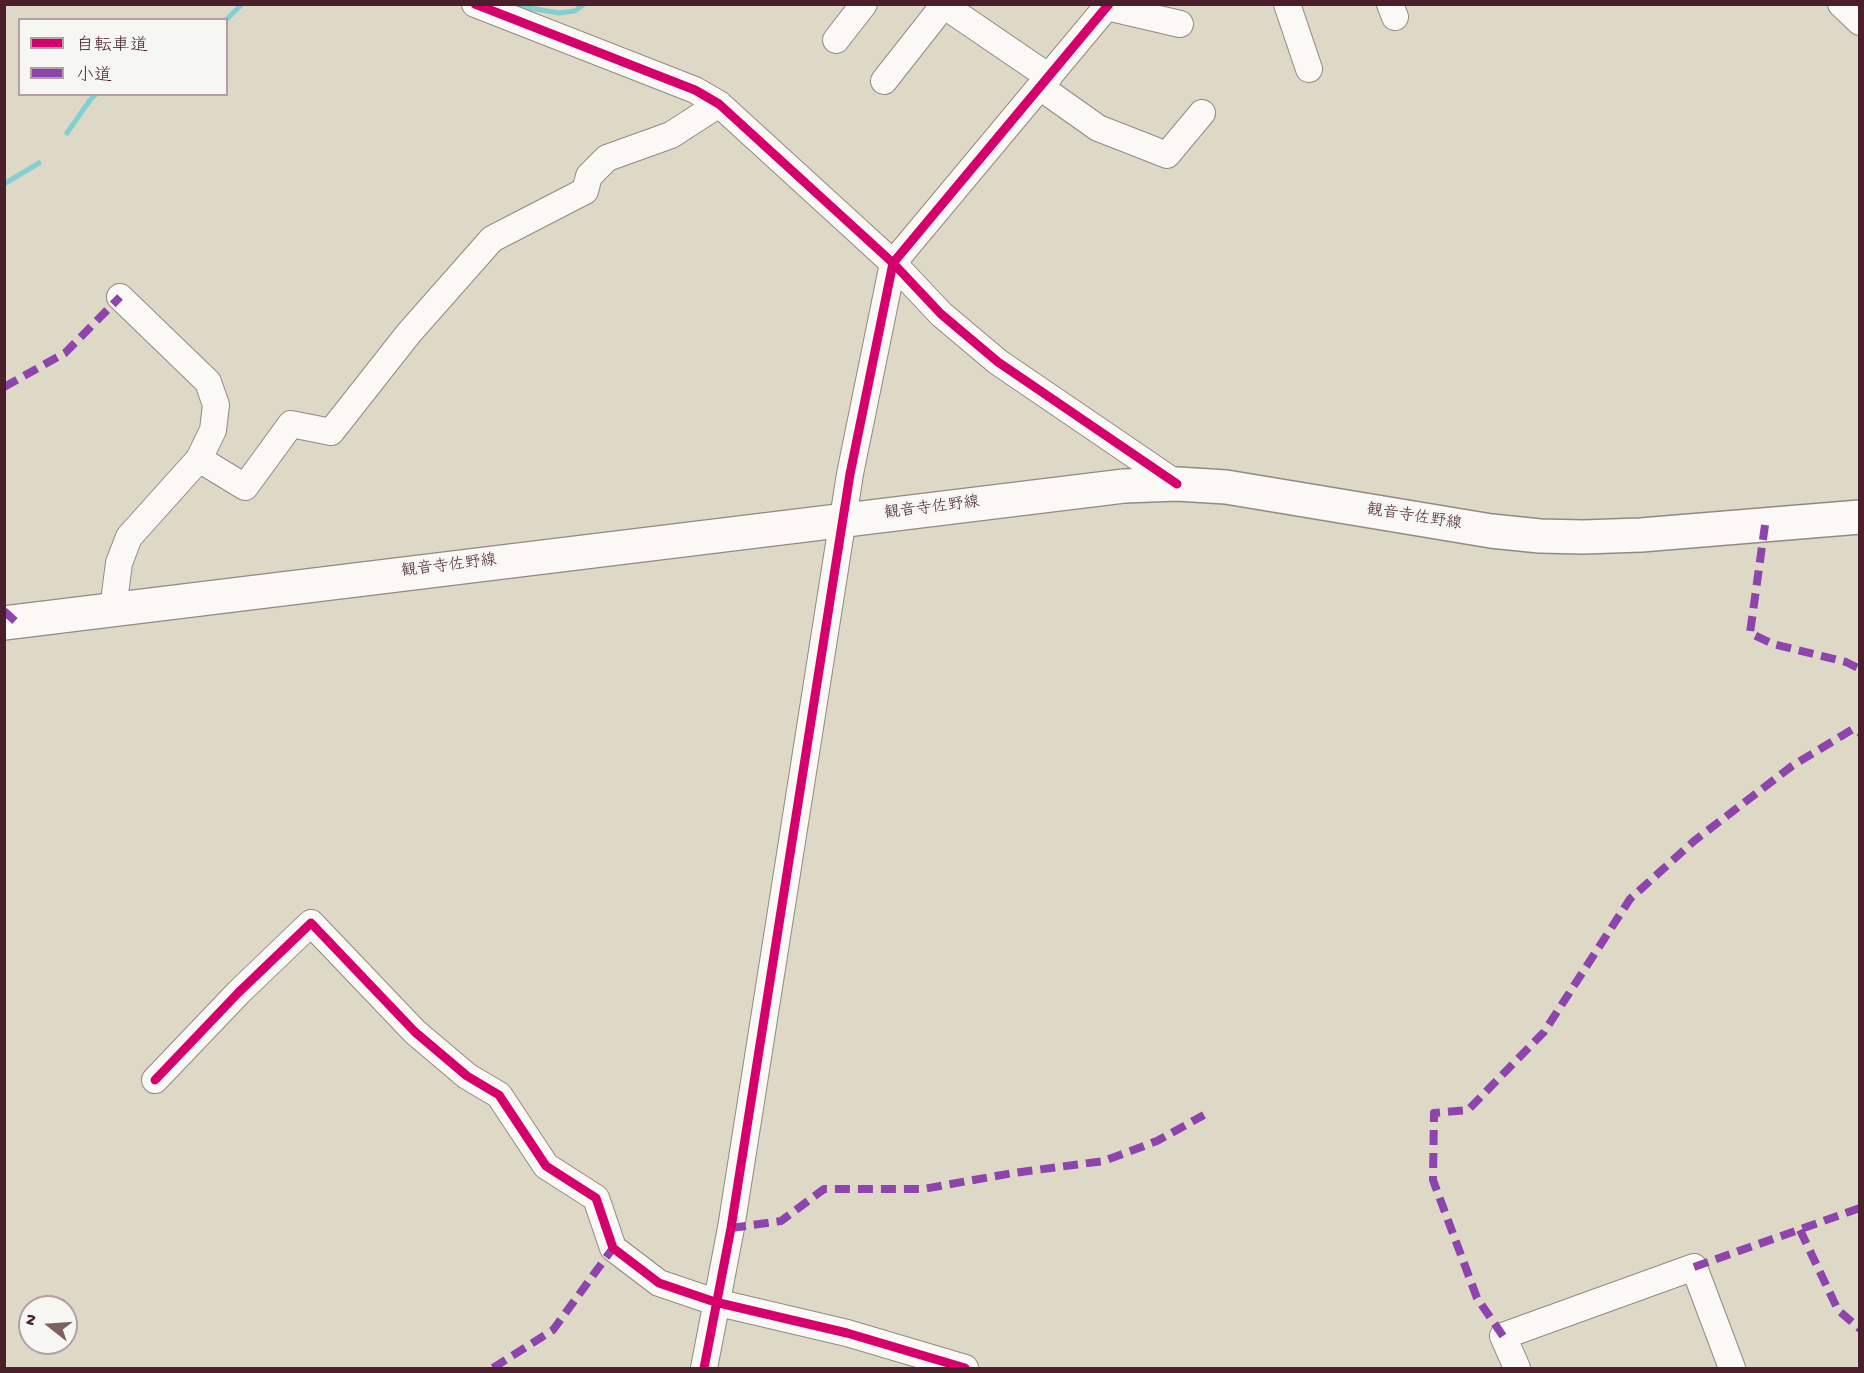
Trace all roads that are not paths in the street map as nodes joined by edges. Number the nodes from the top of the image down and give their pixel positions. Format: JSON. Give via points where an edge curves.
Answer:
{"nodes":[{"id":1,"x":475,"y":4,"type":"edge"},
{"id":2,"x":864,"y":4,"type":"edge"},
{"id":3,"x":1287,"y":4,"type":"edge"},
{"id":4,"x":1841,"y":4,"type":"edge"},
{"id":5,"x":943,"y":5,"type":"edge"},
{"id":6,"x":1108,"y":6,"type":"edge"},
{"id":7,"x":1860,"y":22,"type":"edge"},
{"id":8,"x":1180,"y":24,"type":"dead end"},
{"id":9,"x":836,"y":40,"type":"dead end"},
{"id":10,"x":1309,"y":69,"type":"dead end"},
{"id":11,"x":884,"y":81,"type":"dead end"},
{"id":12,"x":1044,"y":82,"type":"junction"},
{"id":13,"x":719,"y":104,"type":"junction"},
{"id":14,"x":1203,"y":113,"type":"dead end"},
{"id":15,"x":893,"y":263,"type":"junction"},
{"id":16,"x":120,"y":297,"type":"dead end"},
{"id":17,"x":199,"y":459,"type":"junction"},
{"id":18,"x":1176,"y":484,"type":"junction"},
{"id":19,"x":1860,"y":517,"type":"edge"},
{"id":20,"x":843,"y":519,"type":"junction"},
{"id":21,"x":113,"y":609,"type":"junction"},
{"id":22,"x":4,"y":622,"type":"edge"},
{"id":23,"x":155,"y":1080,"type":"dead end"},
{"id":24,"x":715,"y":1302,"type":"junction"},
{"id":25,"x":704,"y":1368,"type":"edge"},
{"id":26,"x":965,"y":1368,"type":"edge"},
{"id":27,"x":1517,"y":1368,"type":"edge"},
{"id":28,"x":1732,"y":1368,"type":"edge"}],
"edges":[{"from":1,"to":13,"type":"street","via":[[695,90]]},
{"from":2,"to":9,"type":"street"},
{"from":3,"to":10,"type":"street"},
{"from":4,"to":7,"type":"street"},
{"from":5,"to":11,"type":"street"},
{"from":5,"to":12,"type":"street"},
{"from":6,"to":8,"type":"street"},
{"from":6,"to":12,"type":"street"},
{"from":12,"to":14,"type":"street","via":[[1098,128],[1167,155]]},
{"from":12,"to":15,"type":"street"},
{"from":13,"to":15,"type":"street"},
{"from":13,"to":17,"type":"street","via":[[671,135],[607,158],[589,176],[585,191],[492,239],[409,333],[331,432],[291,424],[245,487]]},
{"from":15,"to":18,"type":"street","via":[[941,314],[998,362]]},
{"from":15,"to":20,"type":"street"},
{"from":16,"to":17,"type":"street","via":[[208,382],[216,405],[213,430]]},
{"from":17,"to":21,"type":"street","via":[[129,537],[119,563]]},
{"from":18,"to":19,"type":"main road","name":"観音寺佐野線","via":[[1226,487],[1540,536],[1641,535]]},
{"from":18,"to":20,"type":"main road","name":"観音寺佐野線","via":[[1124,486]]},
{"from":20,"to":21,"type":"main road","name":"観音寺佐野線"},
{"from":20,"to":24,"type":"street","via":[[731,1228]]},
{"from":21,"to":22,"type":"main road","name":"観音寺佐野線"},
{"from":23,"to":24,"type":"street","via":[[311,923],[415,1032],[467,1076],[499,1095],[546,1166],[596,1198],[613,1248],[658,1283]]},
{"from":24,"to":25,"type":"street"},
{"from":24,"to":26,"type":"street","via":[[847,1333]]},
{"from":27,"to":28,"type":"street","via":[[1503,1336],[1694,1267]]}]}
